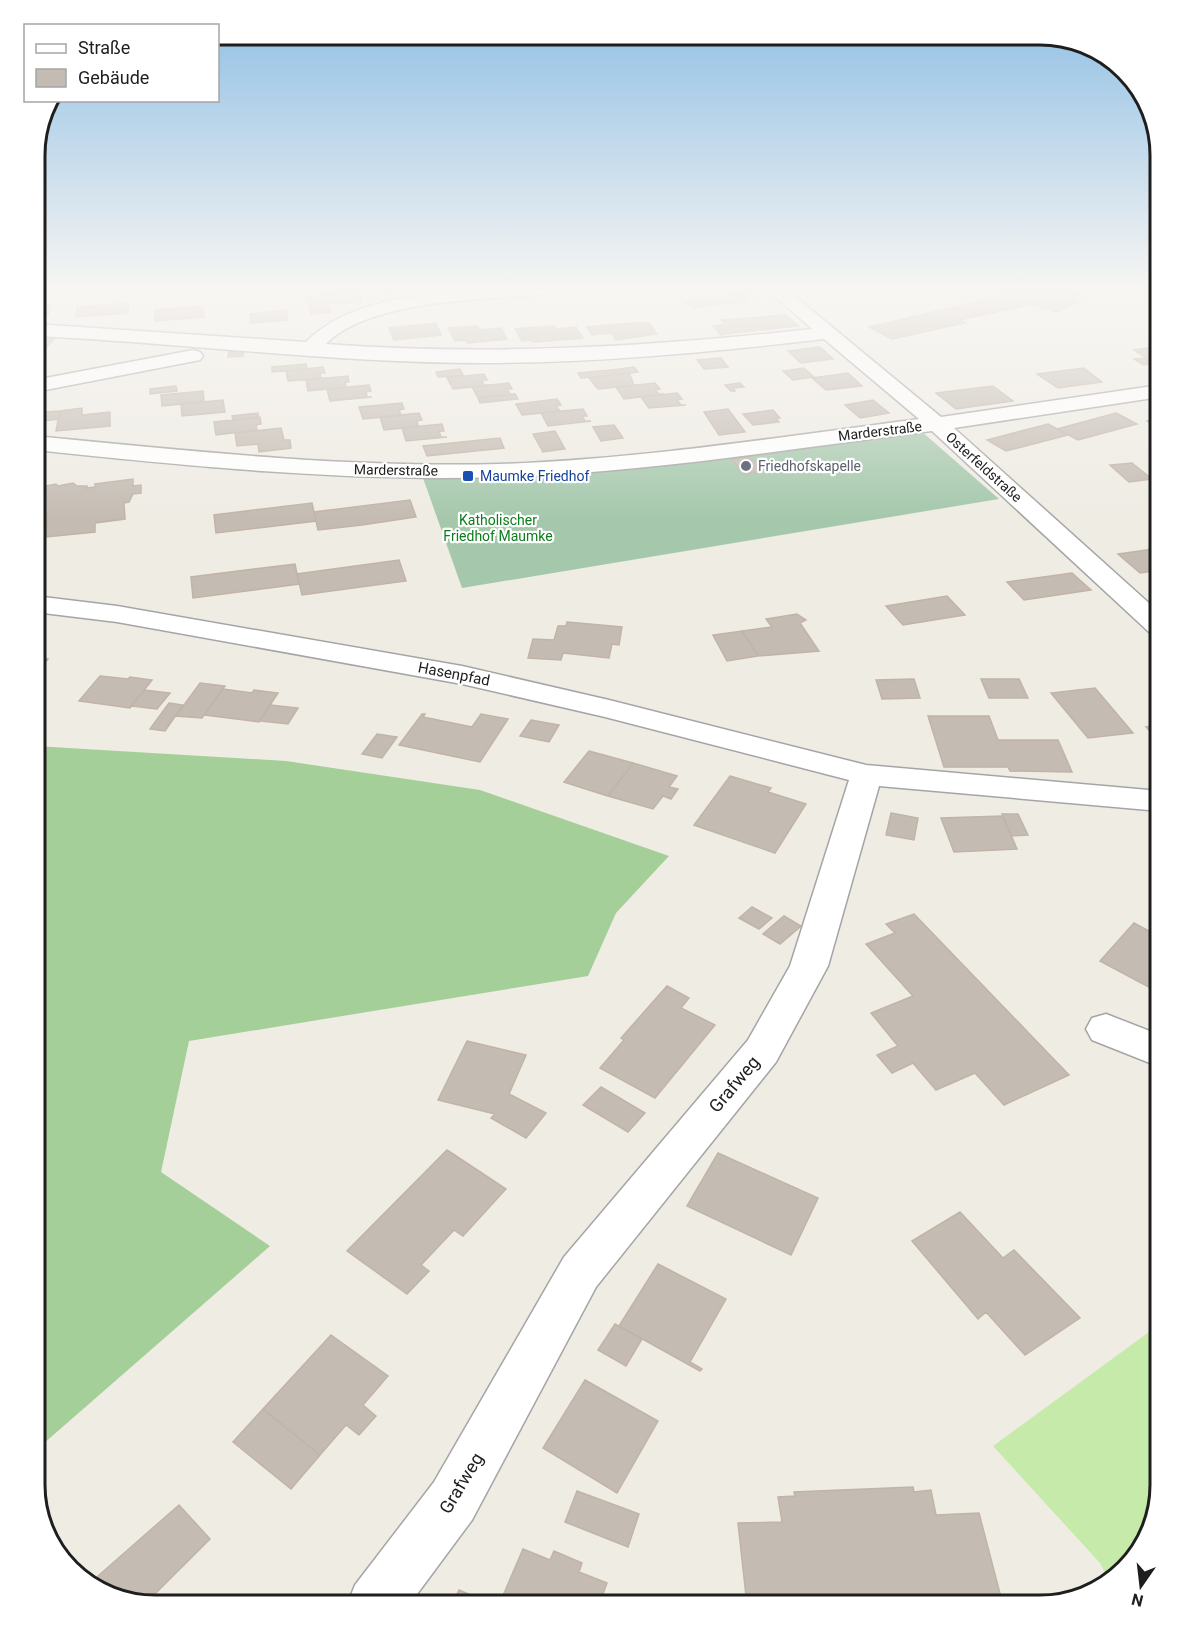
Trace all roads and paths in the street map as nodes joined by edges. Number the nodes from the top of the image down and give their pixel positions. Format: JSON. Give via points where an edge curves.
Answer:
{"nodes":[{"id":1,"x":136,"y":366,"type":"edge"},
{"id":2,"x":866,"y":366,"type":"edge"},
{"id":3,"x":45,"y":384,"type":"edge"},
{"id":4,"x":1150,"y":393,"type":"edge"},
{"id":5,"x":936,"y":423,"type":"junction"},
{"id":6,"x":45,"y":444,"type":"edge"},
{"id":7,"x":45,"y":605,"type":"edge"},
{"id":8,"x":1150,"y":617,"type":"edge"},
{"id":9,"x":866,"y":775,"type":"junction"},
{"id":10,"x":1150,"y":800,"type":"edge"},
{"id":11,"x":1106,"y":1029,"type":"dead end"},
{"id":12,"x":1150,"y":1047,"type":"edge"},
{"id":13,"x":382,"y":1595,"type":"edge"}],
"edges":[{"from":1,"to":3,"type":"street"},
{"from":2,"to":5,"type":"street","name":"Osterfeldstraße"},
{"from":4,"to":5,"type":"street","name":"Marderstraße"},
{"from":5,"to":6,"type":"street","name":"Marderstraße","via":[[615,463],[452,471],[295,466]]},
{"from":5,"to":8,"type":"street","name":"Osterfeldstraße"},
{"from":7,"to":9,"type":"street","name":"Hasenpfad","via":[[117,614],[462,675]]},
{"from":9,"to":10,"type":"street"},
{"from":9,"to":13,"type":"street","name":"Grafweg","via":[[810,966],[762,1051],[580,1272],[453,1501]]},
{"from":11,"to":12,"type":"street"}]}
